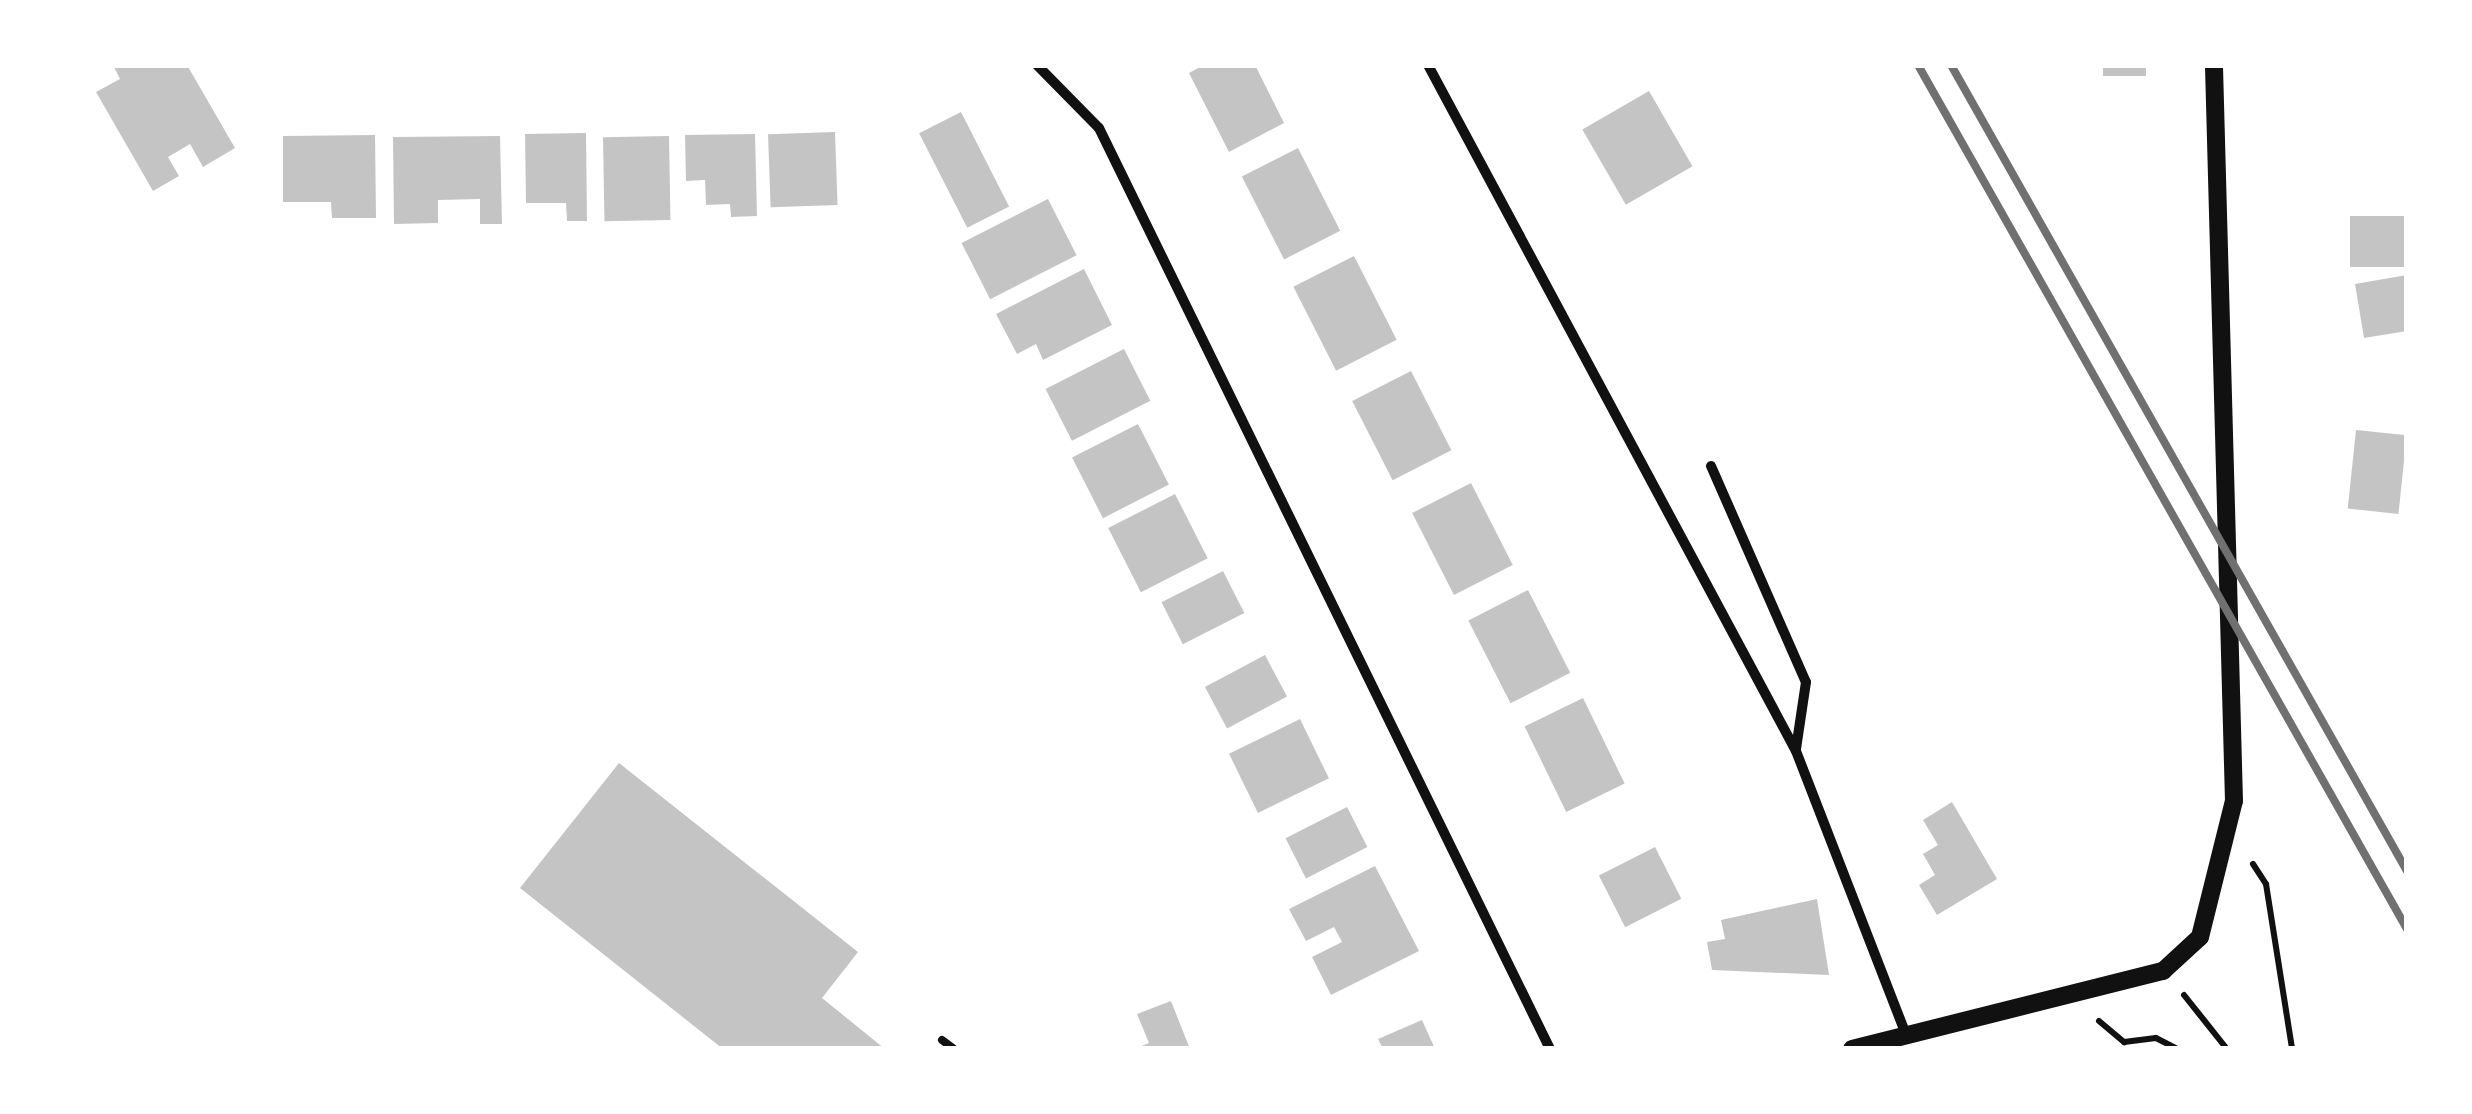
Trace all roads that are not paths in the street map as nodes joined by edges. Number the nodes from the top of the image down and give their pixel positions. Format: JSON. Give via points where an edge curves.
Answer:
{"nodes":[{"id":1,"x":1038,"y":65,"type":"edge"},
{"id":2,"x":1428,"y":65,"type":"edge"},
{"id":3,"x":2214,"y":65,"type":"edge"},
{"id":4,"x":1711,"y":466,"type":"dead end"},
{"id":5,"x":1796,"y":751,"type":"junction"},
{"id":6,"x":1906,"y":1036,"type":"junction"},
{"id":7,"x":942,"y":1040,"type":"dead end"},
{"id":8,"x":954,"y":1049,"type":"edge"},
{"id":9,"x":1550,"y":1049,"type":"edge"},
{"id":10,"x":1852,"y":1049,"type":"edge"}],
"edges":[{"from":1,"to":9,"type":"street","via":[[1099,128]]},
{"from":2,"to":5,"type":"street"},
{"from":3,"to":6,"type":"street","via":[[2234,801],[2200,937],[2163,971]]},
{"from":4,"to":5,"type":"street","via":[[1806,682]]},
{"from":5,"to":6,"type":"street"},
{"from":6,"to":10,"type":"street"},
{"from":7,"to":8,"type":"lane"}]}
